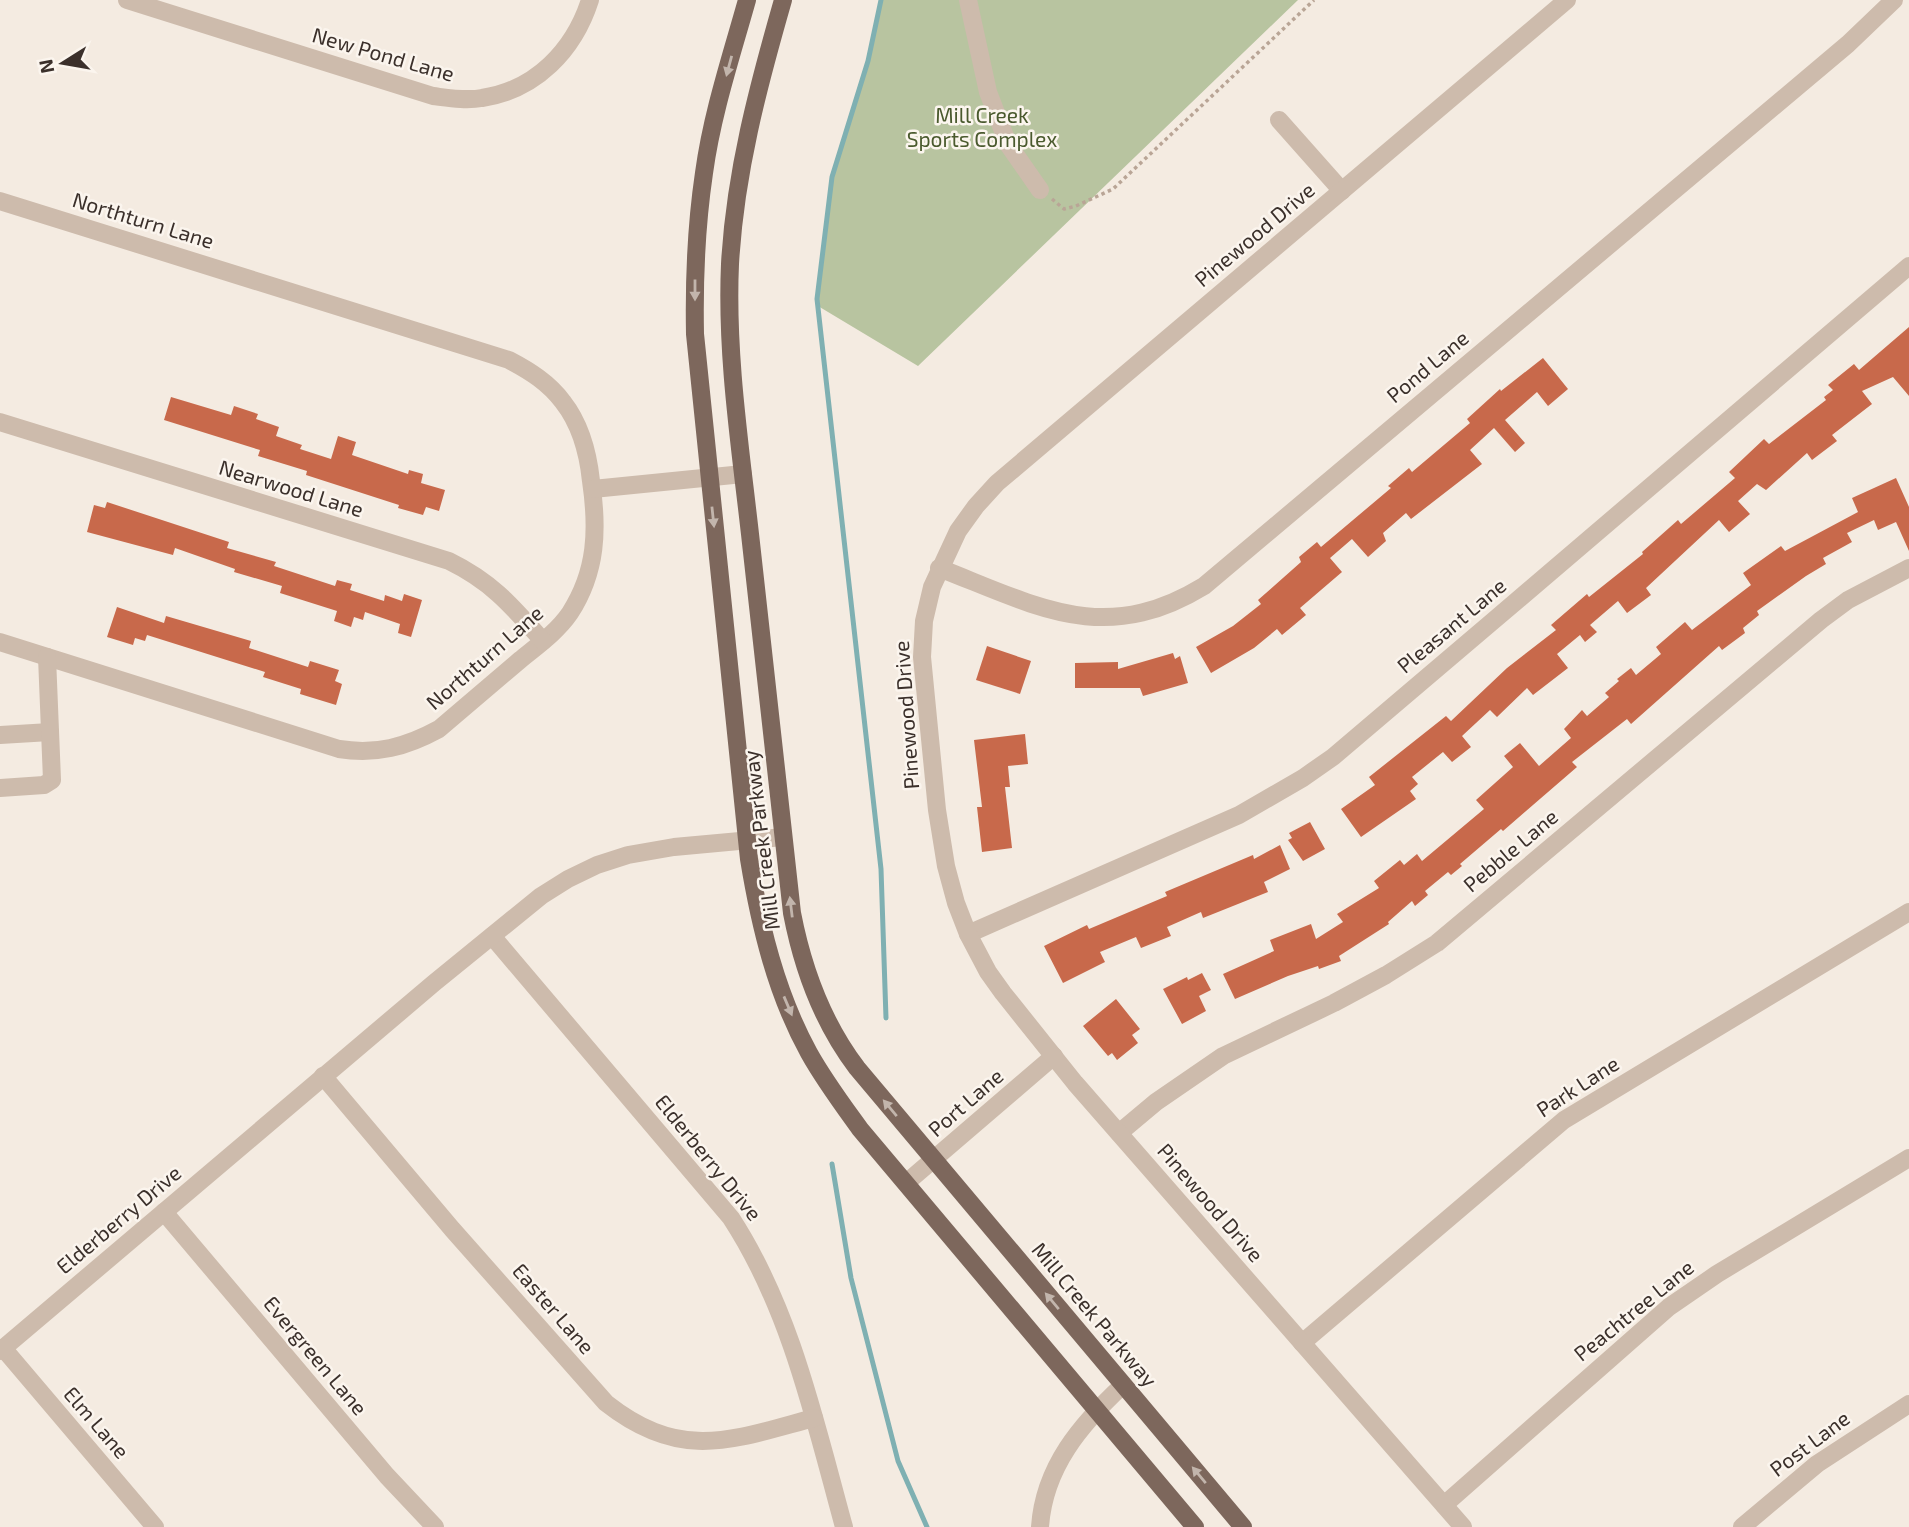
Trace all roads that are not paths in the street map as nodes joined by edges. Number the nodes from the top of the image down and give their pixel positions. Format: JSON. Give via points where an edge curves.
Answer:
{"nodes":[{"id":1,"x":127,"y":0,"type":"edge"},
{"id":2,"x":590,"y":0,"type":"edge"},
{"id":3,"x":747,"y":0,"type":"edge"},
{"id":4,"x":783,"y":0,"type":"edge"},
{"id":5,"x":968,"y":0,"type":"edge"},
{"id":6,"x":1567,"y":0,"type":"edge"},
{"id":7,"x":1894,"y":0,"type":"edge"},
{"id":8,"x":1279,"y":120,"type":"dead end"},
{"id":9,"x":1040,"y":190,"type":"road end"},
{"id":10,"x":1342,"y":191,"type":"junction"},
{"id":11,"x":0,"y":201,"type":"edge"},
{"id":12,"x":1909,"y":266,"type":"edge"},
{"id":13,"x":0,"y":422,"type":"edge"},
{"id":14,"x":743,"y":474,"type":"junction"},
{"id":15,"x":709,"y":477,"type":"junction"},
{"id":16,"x":593,"y":489,"type":"junction"},
{"id":17,"x":939,"y":568,"type":"junction"},
{"id":18,"x":1909,"y":568,"type":"edge"},
{"id":19,"x":543,"y":641,"type":"junction"},
{"id":20,"x":0,"y":642,"type":"edge"},
{"id":21,"x":47,"y":657,"type":"junction"},
{"id":22,"x":50,"y":732,"type":"junction"},
{"id":23,"x":0,"y":735,"type":"edge"},
{"id":24,"x":0,"y":788,"type":"edge"},
{"id":25,"x":783,"y":837,"type":"junction"},
{"id":26,"x":747,"y":840,"type":"junction"},
{"id":27,"x":1909,"y":912,"type":"edge"},
{"id":28,"x":968,"y":934,"type":"junction"},
{"id":29,"x":492,"y":936,"type":"junction"},
{"id":30,"x":1054,"y":1056,"type":"junction"},
{"id":31,"x":323,"y":1076,"type":"junction"},
{"id":32,"x":1119,"y":1133,"type":"junction"},
{"id":33,"x":1909,"y":1158,"type":"edge"},
{"id":34,"x":934,"y":1161,"type":"junction"},
{"id":35,"x":906,"y":1183,"type":"junction"},
{"id":36,"x":164,"y":1212,"type":"junction"},
{"id":37,"x":1302,"y":1343,"type":"junction"},
{"id":38,"x":2,"y":1349,"type":"edge"},
{"id":39,"x":1123,"y":1385,"type":"junction"},
{"id":40,"x":1909,"y":1404,"type":"edge"},
{"id":41,"x":1097,"y":1410,"type":"junction"},
{"id":42,"x":814,"y":1418,"type":"junction"},
{"id":43,"x":1444,"y":1505,"type":"junction"},
{"id":44,"x":1744,"y":1526,"type":"edge"},
{"id":45,"x":156,"y":1527,"type":"edge"},
{"id":46,"x":435,"y":1527,"type":"edge"},
{"id":47,"x":844,"y":1527,"type":"edge"},
{"id":48,"x":1040,"y":1527,"type":"edge"},
{"id":49,"x":1195,"y":1527,"type":"edge"},
{"id":50,"x":1243,"y":1527,"type":"edge"},
{"id":51,"x":1463,"y":1527,"type":"edge"}],
"edges":[{"from":1,"to":2,"type":"street","name":"New Pond Lane","via":[[433,96],[462,100],[501,94],[536,77],[571,42]]},
{"from":3,"to":15,"type":"main road","name":"Mill Creek Parkway","one_way":true,"via":[[714,117],[697,225],[695,334]]},
{"from":4,"to":14,"type":"main road","name":"Mill Creek Parkway","via":[[751,117],[734,211],[730,326]]},
{"from":5,"to":9,"type":"street","via":[[988,92],[1008,144]]},
{"from":6,"to":10,"type":"street","name":"Pinewood Drive"},
{"from":7,"to":17,"type":"street","name":"Pond Lane","via":[[1827,62],[1188,596],[1134,615],[1077,616],[1049,611]]},
{"from":8,"to":10,"type":"street"},
{"from":10,"to":17,"type":"street","name":"Pinewood Drive","via":[[997,483],[958,531]]},
{"from":11,"to":16,"type":"street","name":"Northturn Lane","via":[[509,360],[534,373],[564,402],[588,453]]},
{"from":12,"to":28,"type":"street","name":"Pleasant Lane","via":[[1333,757],[1239,815]]},
{"from":13,"to":19,"type":"street","name":"Nearwood Lane","via":[[449,561],[496,589]]},
{"from":14,"to":15,"type":"street"},
{"from":14,"to":25,"type":"main road","name":"Mill Creek Parkway"},
{"from":15,"to":16,"type":"street"},
{"from":15,"to":26,"type":"main road","name":"Mill Creek Parkway","one_way":true},
{"from":16,"to":19,"type":"street","name":"Northturn Lane","via":[[592,562],[570,612]]},
{"from":17,"to":28,"type":"street","name":"Pinewood Drive","via":[[924,621],[927,723],[946,866]]},
{"from":18,"to":32,"type":"street","name":"Pebble Lane","via":[[1821,620],[1437,943],[1365,986],[1223,1056]]},
{"from":19,"to":21,"type":"street","name":"Northturn Lane","via":[[439,729],[416,742],[369,751],[339,749]]},
{"from":20,"to":21,"type":"street","name":"Northturn Lane"},
{"from":21,"to":22,"type":"street"},
{"from":22,"to":23,"type":"street"},
{"from":22,"to":24,"type":"street","via":[[51,780],[44,785]]},
{"from":25,"to":26,"type":"street","name":"Elderberry Drive"},
{"from":34,"to":25,"type":"main road","name":"Mill Creek Parkway","one_way":true,"via":[[852,1062],[817,1002],[797,943]]},
{"from":26,"to":29,"type":"street","name":"Elderberry Drive","via":[[628,855],[597,865],[541,896]]},
{"from":26,"to":35,"type":"main road","name":"Mill Creek Parkway","one_way":true,"via":[[768,951],[802,1039],[860,1129]]},
{"from":27,"to":37,"type":"street","name":"Park Lane","via":[[1564,1120]]},
{"from":28,"to":30,"type":"street","name":"Pinewood Drive","via":[[1003,993]]},
{"from":29,"to":31,"type":"street","name":"Elderberry Drive"},
{"from":29,"to":42,"type":"street","name":"Elderberry Drive","via":[[731,1218],[778,1305]]},
{"from":30,"to":32,"type":"street","name":"Pinewood Drive"},
{"from":30,"to":34,"type":"street","name":"Port Lane"},
{"from":31,"to":36,"type":"street","name":"Elderberry Drive"},
{"from":31,"to":42,"type":"street","name":"Easter Lane","via":[[587,1383],[626,1419],[659,1435],[696,1442],[730,1440]]},
{"from":32,"to":37,"type":"street","name":"Pinewood Drive"},
{"from":33,"to":43,"type":"street","name":"Peachtree Lane","via":[[1669,1307]]},
{"from":34,"to":35,"type":"street","name":"Port Lane"},
{"from":39,"to":34,"type":"main road","name":"Mill Creek Parkway","one_way":true},
{"from":35,"to":41,"type":"main road","name":"Mill Creek Parkway"},
{"from":36,"to":38,"type":"street","name":"Elderberry Drive"},
{"from":36,"to":46,"type":"street","name":"Evergreen Lane"},
{"from":37,"to":43,"type":"street","name":"Pinewood Drive"},
{"from":38,"to":45,"type":"street","name":"Elm Lane"},
{"from":39,"to":41,"type":"street"},
{"from":50,"to":39,"type":"main road","name":"Mill Creek Parkway","one_way":true},
{"from":40,"to":44,"type":"street","name":"Post Lane","via":[[1817,1464]]},
{"from":41,"to":48,"type":"street","via":[[1053,1473]]},
{"from":41,"to":49,"type":"main road","name":"Mill Creek Parkway"},
{"from":42,"to":47,"type":"street","name":"Elderberry Drive"},
{"from":43,"to":51,"type":"street","name":"Pinewood Drive"}]}
